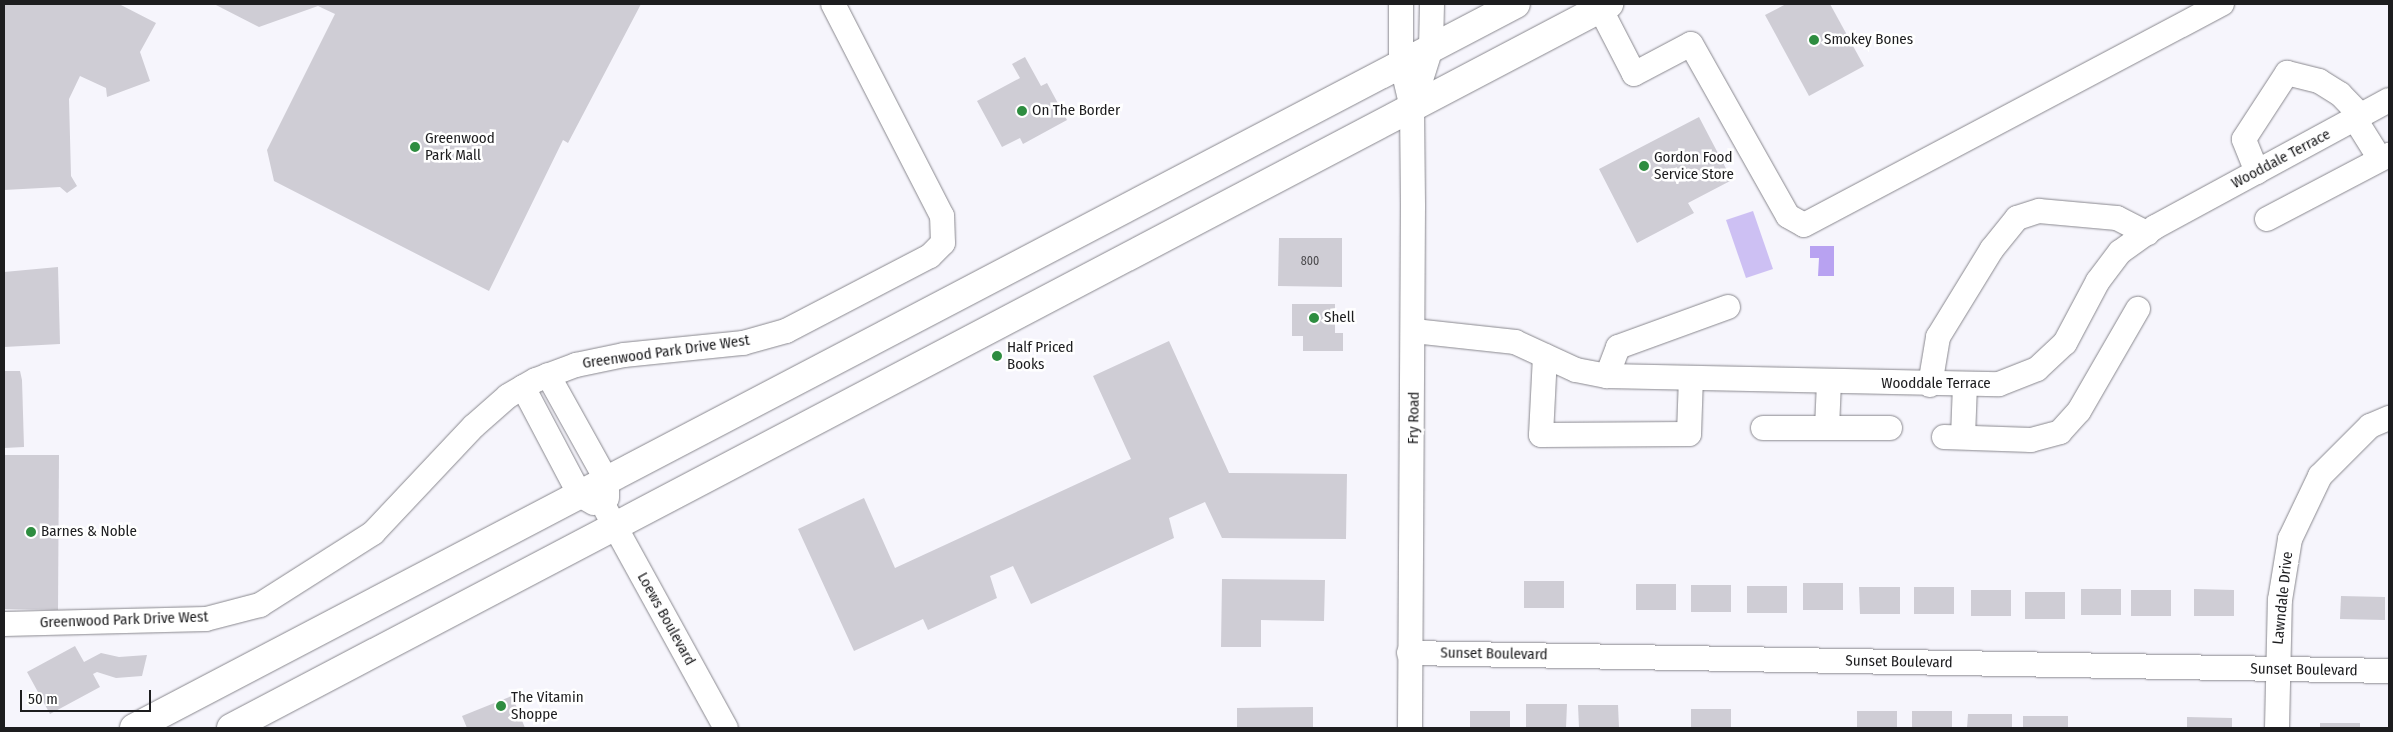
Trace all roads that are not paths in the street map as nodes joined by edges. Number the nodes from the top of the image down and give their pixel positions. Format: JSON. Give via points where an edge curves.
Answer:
{"nodes":[{"id":1,"x":833,"y":4,"type":"edge"},
{"id":2,"x":1401,"y":4,"type":"edge"},
{"id":3,"x":1432,"y":4,"type":"edge"},
{"id":4,"x":1516,"y":4,"type":"edge"},
{"id":5,"x":2222,"y":4,"type":"edge"},
{"id":6,"x":1605,"y":6,"type":"edge"},
{"id":7,"x":1431,"y":48,"type":"junction"},
{"id":8,"x":1401,"y":61,"type":"junction"},
{"id":9,"x":2389,"y":100,"type":"edge"},
{"id":10,"x":1412,"y":108,"type":"junction"},
{"id":11,"x":2358,"y":118,"type":"junction"},
{"id":12,"x":2385,"y":157,"type":"edge"},
{"id":13,"x":2257,"y":172,"type":"junction"},
{"id":14,"x":2268,"y":219,"type":"dead end"},
{"id":15,"x":2147,"y":233,"type":"junction"},
{"id":16,"x":1728,"y":307,"type":"dead end"},
{"id":17,"x":2138,"y":309,"type":"dead end"},
{"id":18,"x":1414,"y":331,"type":"junction"},
{"id":19,"x":1545,"y":356,"type":"junction"},
{"id":20,"x":548,"y":375,"type":"junction"},
{"id":21,"x":1607,"y":376,"type":"junction"},
{"id":22,"x":1691,"y":378,"type":"junction"},
{"id":23,"x":1829,"y":382,"type":"junction"},
{"id":24,"x":1930,"y":385,"type":"junction"},
{"id":25,"x":1965,"y":386,"type":"junction"},
{"id":26,"x":523,"y":388,"type":"junction"},
{"id":27,"x":2389,"y":418,"type":"edge"},
{"id":28,"x":1763,"y":428,"type":"dead end"},
{"id":29,"x":1828,"y":428,"type":"junction"},
{"id":30,"x":1890,"y":428,"type":"dead end"},
{"id":31,"x":607,"y":481,"type":"junction"},
{"id":32,"x":580,"y":495,"type":"junction"},
{"id":33,"x":611,"y":518,"type":"junction"},
{"id":34,"x":4,"y":624,"type":"edge"},
{"id":35,"x":1409,"y":653,"type":"junction"},
{"id":36,"x":2276,"y":670,"type":"junction"},
{"id":37,"x":2389,"y":671,"type":"edge"},
{"id":38,"x":134,"y":728,"type":"edge"},
{"id":39,"x":231,"y":728,"type":"edge"},
{"id":40,"x":726,"y":728,"type":"edge"},
{"id":41,"x":1410,"y":728,"type":"edge"},
{"id":42,"x":2277,"y":728,"type":"edge"}],
"edges":[{"from":1,"to":20,"type":"street","name":"Greenwood Park Drive West","via":[[942,216],[943,243],[930,256],[786,331],[743,343],[624,355]]},
{"from":2,"to":8,"type":"street","name":"Fry Road"},
{"from":3,"to":7,"type":"street","name":"Fry Road"},
{"from":4,"to":7,"type":"main road"},
{"from":5,"to":6,"type":"street","via":[[1804,225],[1788,216],[1691,44],[1634,74]]},
{"from":6,"to":10,"type":"main road"},
{"from":7,"to":8,"type":"main road"},
{"from":7,"to":10,"type":"street","name":"Fry Road"},
{"from":8,"to":10,"type":"street","name":"Fry Road"},
{"from":8,"to":31,"type":"main road"},
{"from":9,"to":11,"type":"street","name":"Wooddale Terrace"},
{"from":10,"to":18,"type":"street","name":"Fry Road"},
{"from":10,"to":33,"type":"main road"},
{"from":11,"to":12,"type":"street"},
{"from":11,"to":13,"type":"street","name":"Wooddale Terrace"},
{"from":11,"to":13,"type":"street","via":[[2340,94],[2319,81],[2286,73],[2244,139]]},
{"from":12,"to":14,"type":"street"},
{"from":13,"to":15,"type":"street","name":"Wooddale Terrace"},
{"from":15,"to":24,"type":"street","via":[[2117,218],[2039,211],[2017,218],[1992,249],[1938,337]]},
{"from":15,"to":25,"type":"street","name":"Wooddale Terrace","via":[[2120,252],[2098,281],[2065,343],[2037,369],[1999,384]]},
{"from":16,"to":21,"type":"street","via":[[1618,347]]},
{"from":17,"to":25,"type":"street","via":[[2079,411],[2060,432],[2031,440],[1953,437]]},
{"from":18,"to":19,"type":"street","name":"Wooddale Terrace","via":[[1514,342]]},
{"from":18,"to":35,"type":"street","name":"Fry Road"},
{"from":19,"to":21,"type":"street","name":"Wooddale Terrace","via":[[1576,370]]},
{"from":19,"to":22,"type":"street","via":[[1541,435],[1689,434]]},
{"from":20,"to":26,"type":"street","name":"Greenwood Park Drive West"},
{"from":20,"to":31,"type":"street"},
{"from":21,"to":22,"type":"street","name":"Wooddale Terrace"},
{"from":22,"to":23,"type":"street","name":"Wooddale Terrace"},
{"from":23,"to":24,"type":"street","name":"Wooddale Terrace"},
{"from":23,"to":29,"type":"street"},
{"from":24,"to":25,"type":"street","name":"Wooddale Terrace"},
{"from":26,"to":32,"type":"street"},
{"from":26,"to":34,"type":"street","name":"Greenwood Park Drive West","via":[[474,426],[373,533],[260,605],[206,618]]},
{"from":27,"to":36,"type":"street","name":"Lawndale Drive","via":[[2370,426],[2320,476],[2290,539],[2280,600]]},
{"from":28,"to":29,"type":"street"},
{"from":29,"to":30,"type":"street"},
{"from":31,"to":32,"type":"main road"},
{"from":31,"to":33,"type":"street"},
{"from":32,"to":33,"type":"street"},
{"from":32,"to":38,"type":"main road"},
{"from":33,"to":39,"type":"main road"},
{"from":33,"to":40,"type":"street","name":"Loews Boulevard"},
{"from":35,"to":36,"type":"street","name":"Sunset Boulevard"},
{"from":35,"to":41,"type":"street","name":"Fry Road"},
{"from":36,"to":37,"type":"street","name":"Sunset Boulevard"},
{"from":36,"to":42,"type":"street","name":"Lawndale Drive"}]}
